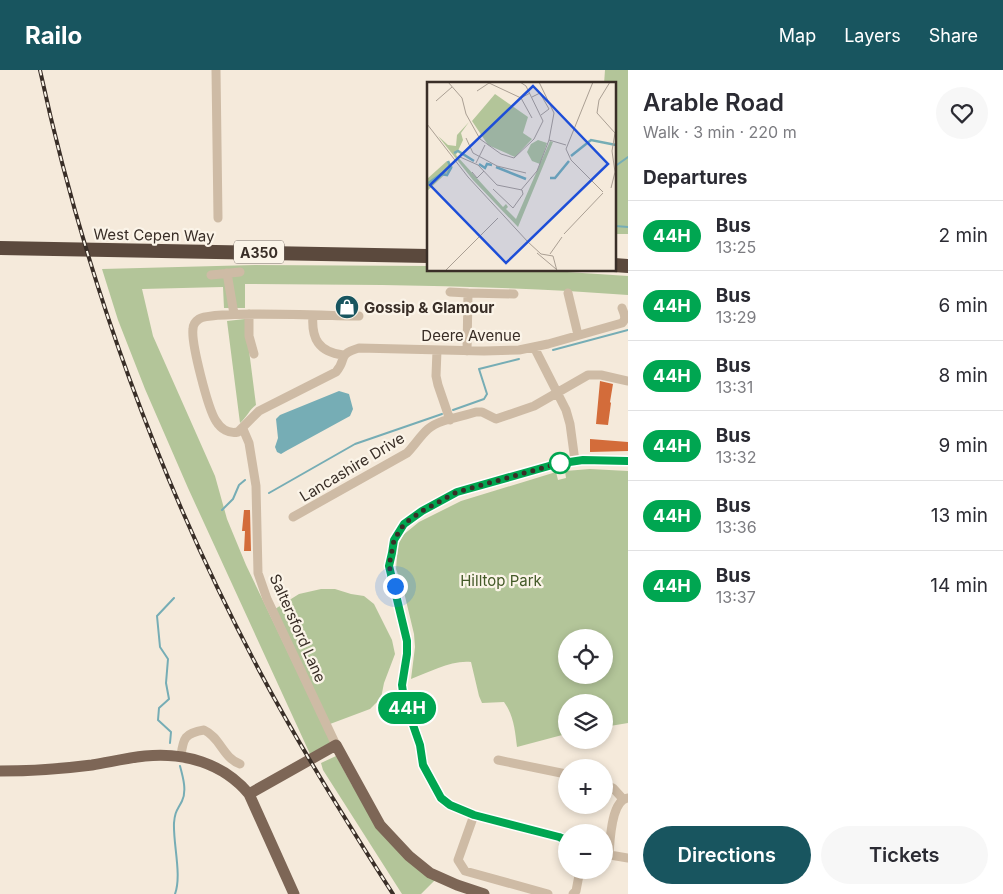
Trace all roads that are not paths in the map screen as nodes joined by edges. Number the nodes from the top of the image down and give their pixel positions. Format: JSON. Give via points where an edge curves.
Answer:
{"nodes":[{"id":1,"x":216,"y":70,"type":"edge"},
{"id":2,"x":218,"y":218,"type":"dead end"},
{"id":3,"x":0,"y":248,"type":"edge"},
{"id":4,"x":427,"y":256,"type":"edge"},
{"id":5,"x":240,"y":272,"type":"dead end"},
{"id":6,"x":227,"y":273,"type":"junction"},
{"id":7,"x":211,"y":274,"type":"dead end"},
{"id":8,"x":450,"y":292,"type":"dead end"},
{"id":9,"x":568,"y":293,"type":"dead end"},
{"id":10,"x":468,"y":294,"type":"junction"},
{"id":11,"x":514,"y":294,"type":"dead end"},
{"id":12,"x":622,"y":308,"type":"dead end"},
{"id":13,"x":234,"y":314,"type":"junction"},
{"id":14,"x":249,"y":314,"type":"junction"},
{"id":15,"x":313,"y":315,"type":"junction"},
{"id":16,"x":359,"y":316,"type":"dead end"},
{"id":17,"x":578,"y":335,"type":"junction"},
{"id":18,"x":534,"y":347,"type":"junction"},
{"id":19,"x":437,"y":350,"type":"junction"},
{"id":20,"x":467,"y":351,"type":"junction"},
{"id":21,"x":254,"y":354,"type":"dead end"},
{"id":22,"x":344,"y":355,"type":"junction"},
{"id":23,"x":628,"y":381,"type":"edge"},
{"id":24,"x":557,"y":392,"type":"junction"},
{"id":25,"x":450,"y":420,"type":"junction"},
{"id":26,"x":243,"y":429,"type":"junction"},
{"id":27,"x":575,"y":461,"type":"junction"},
{"id":28,"x":628,"y":461,"type":"edge"},
{"id":29,"x":293,"y":517,"type":"dead end"},
{"id":30,"x":336,"y":745,"type":"junction"},
{"id":31,"x":181,"y":756,"type":"junction"},
{"id":32,"x":498,"y":760,"type":"dead end"},
{"id":33,"x":240,"y":764,"type":"dead end"},
{"id":34,"x":0,"y":771,"type":"edge"},
{"id":35,"x":558,"y":772,"type":"edge"},
{"id":36,"x":613,"y":788,"type":"edge"},
{"id":37,"x":248,"y":794,"type":"junction"},
{"id":38,"x":626,"y":799,"type":"edge"},
{"id":39,"x":474,"y":815,"type":"junction"},
{"id":40,"x":612,"y":824,"type":"edge"},
{"id":41,"x":558,"y":837,"type":"edge"},
{"id":42,"x":613,"y":855,"type":"edge"},
{"id":43,"x":628,"y":858,"type":"edge"},
{"id":44,"x":578,"y":879,"type":"edge"},
{"id":45,"x":294,"y":894,"type":"edge"},
{"id":46,"x":484,"y":894,"type":"edge"},
{"id":47,"x":548,"y":894,"type":"edge"},
{"id":48,"x":573,"y":894,"type":"edge"}],
"edges":[{"from":1,"to":2,"type":"street"},
{"from":3,"to":4,"type":"highway","name":"West Cepen Way","number":"A350"},
{"from":5,"to":6,"type":"street"},
{"from":6,"to":7,"type":"street"},
{"from":6,"to":13,"type":"street"},
{"from":8,"to":10,"type":"street"},
{"from":9,"to":17,"type":"street"},
{"from":10,"to":11,"type":"street"},
{"from":10,"to":20,"type":"street"},
{"from":12,"to":17,"type":"street","name":"Deere Avenue","via":[[625,320],[622,323]]},
{"from":13,"to":14,"type":"street"},
{"from":13,"to":26,"type":"street","via":[[202,318],[196,322],[194,341],[215,420],[233,433]]},
{"from":14,"to":15,"type":"street"},
{"from":14,"to":21,"type":"street"},
{"from":15,"to":16,"type":"street"},
{"from":15,"to":22,"type":"street","via":[[313,331],[324,349]]},
{"from":17,"to":18,"type":"street","name":"Deere Avenue"},
{"from":18,"to":20,"type":"street","name":"Deere Avenue"},
{"from":18,"to":24,"type":"street"},
{"from":19,"to":20,"type":"street","name":"Deere Avenue"},
{"from":19,"to":22,"type":"street","name":"Deere Avenue","via":[[359,348]]},
{"from":19,"to":25,"type":"street","via":[[438,385]]},
{"from":22,"to":26,"type":"street","via":[[340,367],[329,376],[259,411]]},
{"from":23,"to":24,"type":"street","name":"Lancashire Drive","via":[[588,375]]},
{"from":24,"to":25,"type":"street","name":"Lancashire Drive","via":[[534,406],[499,418],[482,412]]},
{"from":24,"to":27,"type":"street","via":[[570,424]]},
{"from":25,"to":29,"type":"street","name":"Lancashire Drive","via":[[427,430],[407,453]]},
{"from":26,"to":30,"type":"street","name":"Saltersford Lane","via":[[249,443],[256,486],[258,573],[267,599]]},
{"from":27,"to":28,"type":"street"},
{"from":27,"to":39,"type":"street","via":[[537,468],[457,492],[404,524],[394,540],[389,566],[405,631],[407,654],[402,685],[423,765],[441,798]]},
{"from":30,"to":37,"type":"main road"},
{"from":30,"to":46,"type":"main road","name":"Saltersford Lane","via":[[380,825],[409,856],[430,873]]},
{"from":31,"to":33,"type":"street","via":[[184,738],[204,730],[230,760]]},
{"from":31,"to":34,"type":"main road","via":[[144,756],[42,771]]},
{"from":31,"to":37,"type":"main road","via":[[219,769],[236,780]]},
{"from":32,"to":35,"type":"street"},
{"from":36,"to":38,"type":"street"},
{"from":37,"to":45,"type":"main road"},
{"from":38,"to":40,"type":"street","via":[[619,802]]},
{"from":39,"to":41,"type":"street"},
{"from":39,"to":47,"type":"street","via":[[458,860],[465,871]]},
{"from":42,"to":43,"type":"street"},
{"from":44,"to":48,"type":"street"}]}
